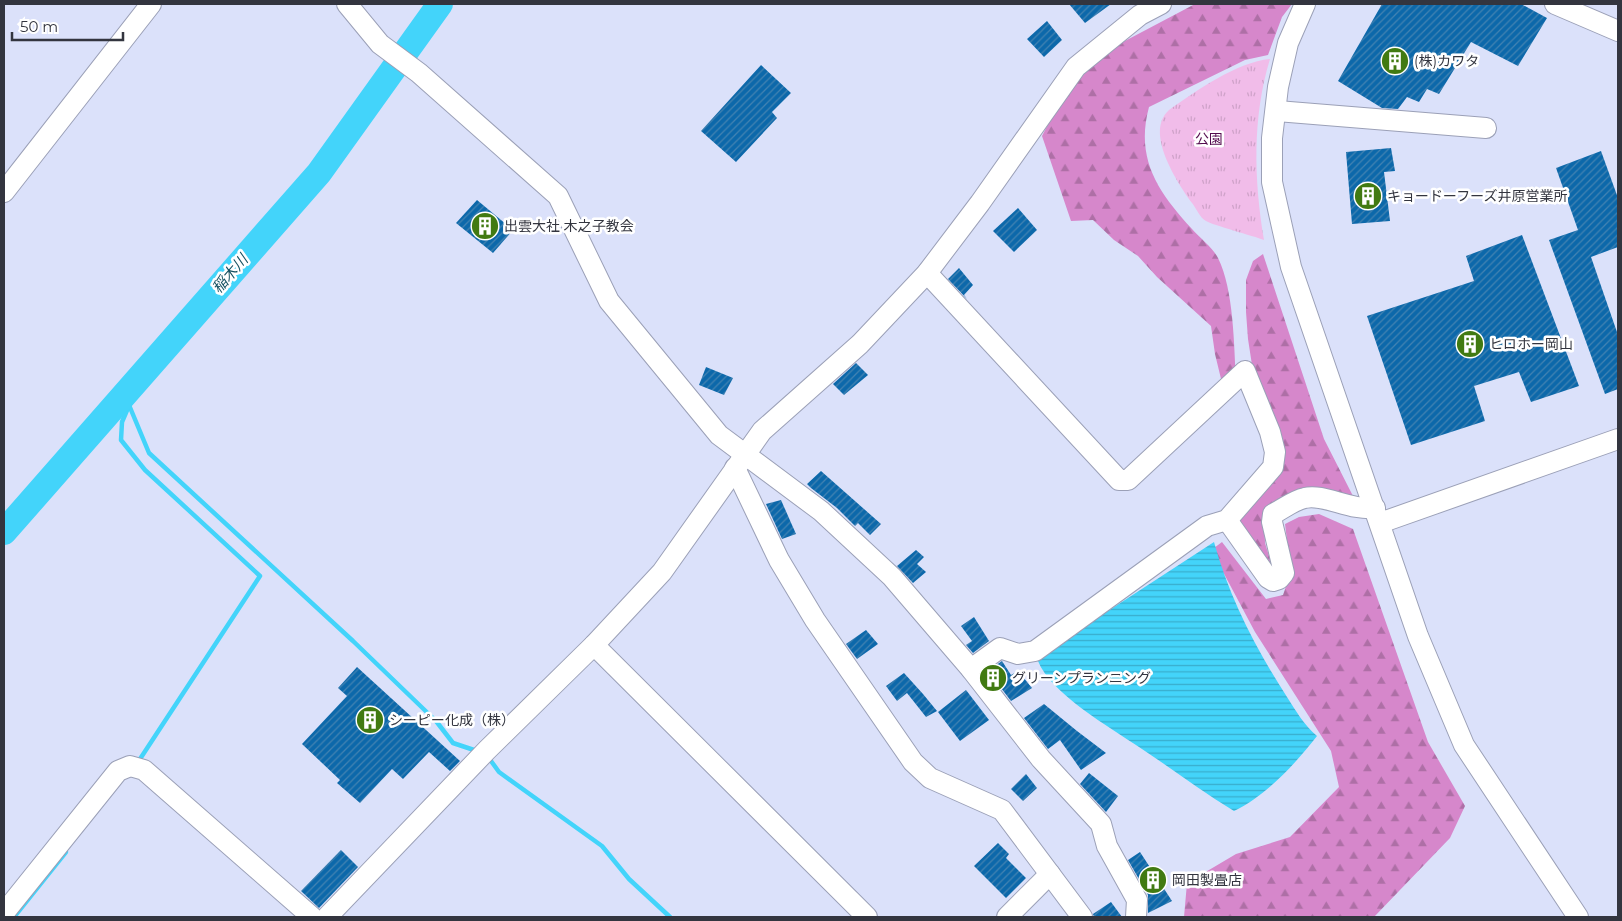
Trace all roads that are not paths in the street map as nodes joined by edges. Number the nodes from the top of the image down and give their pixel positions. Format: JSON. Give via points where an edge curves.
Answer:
{"nodes":[{"id":1,"x":151,"y":4,"type":"edge"},
{"id":2,"x":347,"y":4,"type":"edge"},
{"id":3,"x":1161,"y":4,"type":"edge"},
{"id":4,"x":1305,"y":4,"type":"edge"},
{"id":5,"x":1555,"y":4,"type":"edge"},
{"id":6,"x":1618,"y":31,"type":"edge"},
{"id":7,"x":1277,"y":110,"type":"junction"},
{"id":8,"x":1486,"y":128,"type":"dead end"},
{"id":9,"x":4,"y":192,"type":"edge"},
{"id":10,"x":927,"y":273,"type":"junction"},
{"id":11,"x":1618,"y":439,"type":"edge"},
{"id":12,"x":739,"y":461,"type":"junction"},
{"id":13,"x":1378,"y":515,"type":"junction"},
{"id":14,"x":1227,"y":520,"type":"junction"},
{"id":15,"x":594,"y":645,"type":"junction"},
{"id":16,"x":971,"y":669,"type":"junction"},
{"id":17,"x":1050,"y":874,"type":"junction"},
{"id":18,"x":4,"y":913,"type":"edge"},
{"id":19,"x":312,"y":917,"type":"edge"},
{"id":20,"x":327,"y":917,"type":"edge"},
{"id":21,"x":867,"y":917,"type":"edge"},
{"id":22,"x":1007,"y":917,"type":"edge"},
{"id":23,"x":1082,"y":917,"type":"edge"},
{"id":24,"x":1136,"y":917,"type":"edge"},
{"id":25,"x":1578,"y":917,"type":"edge"}],
"edges":[{"from":1,"to":9,"type":"street"},
{"from":2,"to":12,"type":"street","via":[[392,55],[419,74],[558,196],[609,302]]},
{"from":3,"to":10,"type":"street","via":[[1140,15],[1076,67]]},
{"from":4,"to":7,"type":"street","via":[[1288,42],[1278,87]]},
{"from":5,"to":6,"type":"street"},
{"from":7,"to":8,"type":"street"},
{"from":7,"to":13,"type":"street","via":[[1272,138],[1272,182],[1280,224],[1291,267]]},
{"from":10,"to":12,"type":"street","via":[[860,344],[762,431]]},
{"from":10,"to":14,"type":"street","via":[[1119,480],[1128,480],[1245,371],[1275,452],[1273,467]]},
{"from":11,"to":13,"type":"street"},
{"from":12,"to":15,"type":"street","via":[[662,572]]},
{"from":12,"to":16,"type":"street","via":[[780,479],[821,511],[892,577]]},
{"from":12,"to":17,"type":"street","via":[[779,560],[815,620],[913,762],[930,778],[1002,810]]},
{"from":13,"to":14,"type":"street","via":[[1313,497],[1304,498],[1273,514],[1284,573],[1273,581]]},
{"from":13,"to":25,"type":"street","via":[[1418,636],[1464,745]]},
{"from":14,"to":16,"type":"street","via":[[1208,526],[1035,651],[1018,654],[1000,648]]},
{"from":15,"to":20,"type":"street","via":[[487,750]]},
{"from":15,"to":21,"type":"street"},
{"from":16,"to":24,"type":"street","via":[[1041,759],[1101,824],[1107,846],[1137,900]]},
{"from":17,"to":22,"type":"street"},
{"from":17,"to":23,"type":"street"},
{"from":18,"to":19,"type":"street","via":[[118,771],[130,766],[144,770]]}]}
